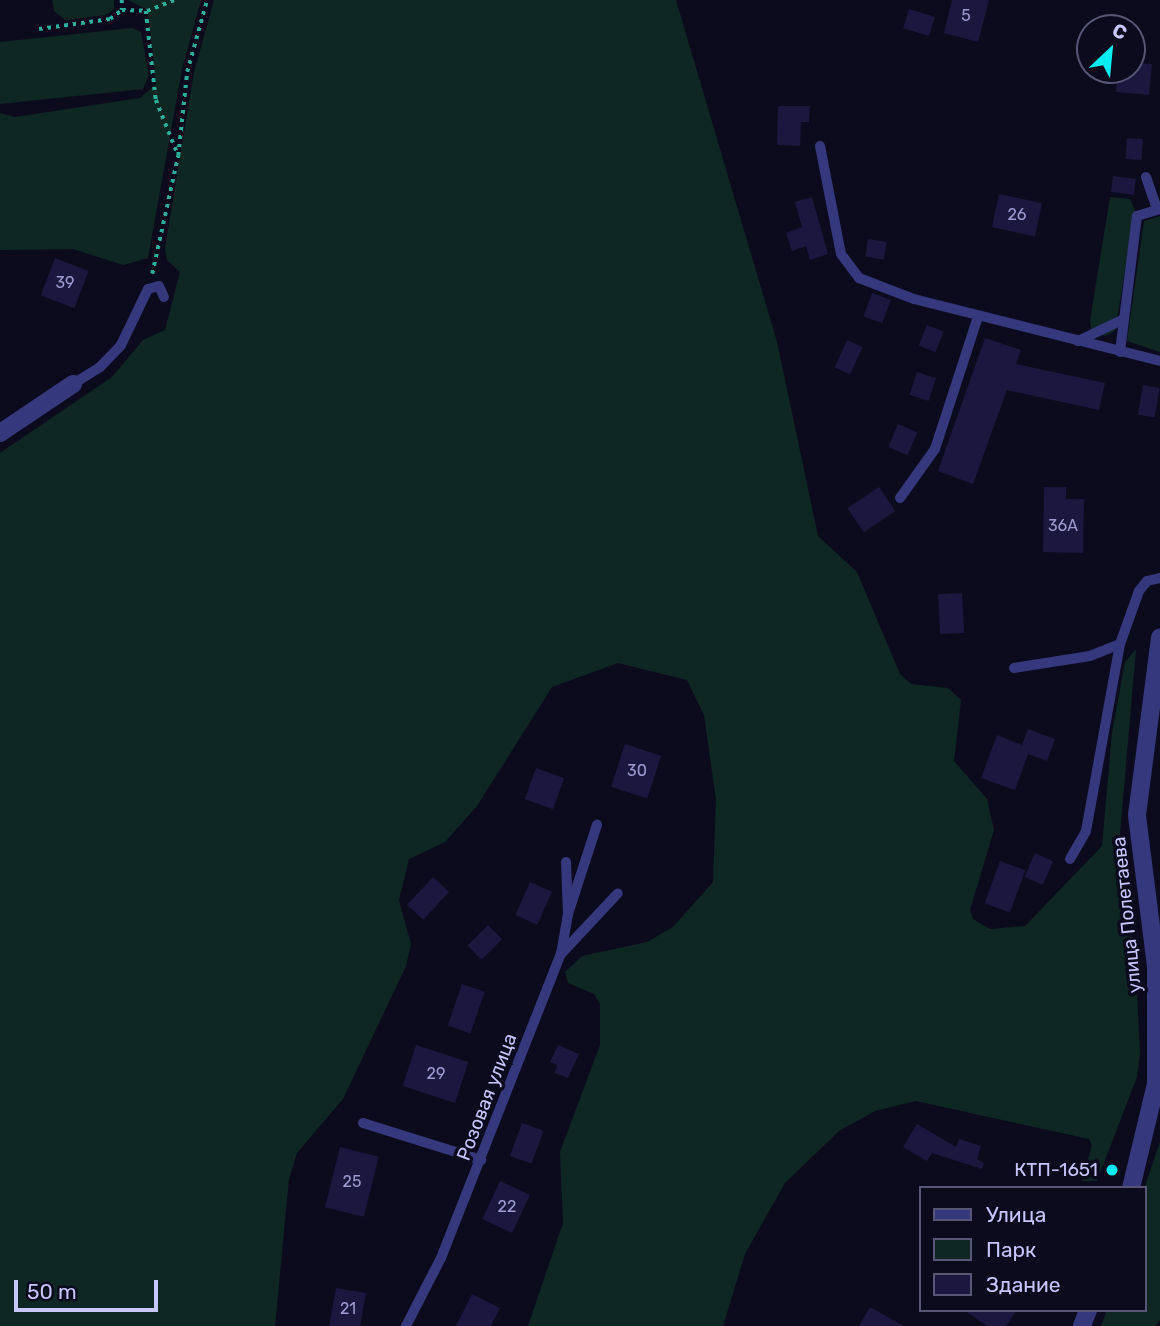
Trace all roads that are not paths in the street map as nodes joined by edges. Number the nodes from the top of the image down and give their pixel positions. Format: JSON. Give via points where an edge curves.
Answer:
{"nodes":[{"id":1,"x":820,"y":146,"type":"dead end"},
{"id":2,"x":1146,"y":177,"type":"dead end"},
{"id":3,"x":1158,"y":209,"type":"edge"},
{"id":4,"x":164,"y":297,"type":"dead end"},
{"id":5,"x":978,"y":317,"type":"junction"},
{"id":6,"x":1124,"y":319,"type":"junction"},
{"id":7,"x":1078,"y":341,"type":"junction"},
{"id":8,"x":1120,"y":352,"type":"junction"},
{"id":9,"x":1160,"y":361,"type":"edge"},
{"id":10,"x":72,"y":384,"type":"joint"},
{"id":11,"x":0,"y":433,"type":"edge"},
{"id":12,"x":900,"y":498,"type":"dead end"},
{"id":13,"x":1160,"y":578,"type":"edge"},
{"id":14,"x":1160,"y":638,"type":"edge"},
{"id":15,"x":1120,"y":644,"type":"junction"},
{"id":16,"x":1014,"y":668,"type":"dead end"},
{"id":17,"x":597,"y":825,"type":"dead end"},
{"id":18,"x":1070,"y":859,"type":"dead end"},
{"id":19,"x":566,"y":862,"type":"dead end"},
{"id":20,"x":618,"y":893,"type":"dead end"},
{"id":21,"x":568,"y":914,"type":"junction"},
{"id":22,"x":561,"y":954,"type":"junction"},
{"id":23,"x":363,"y":1123,"type":"dead end"},
{"id":24,"x":481,"y":1160,"type":"junction"},
{"id":25,"x":1131,"y":1186,"type":"edge"},
{"id":26,"x":406,"y":1326,"type":"edge"}],
"edges":[{"from":1,"to":5,"type":"lane","via":[[841,254],[859,278]]},
{"from":2,"to":3,"type":"lane"},
{"from":3,"to":6,"type":"lane","via":[[1137,216]]},
{"from":4,"to":10,"type":"lane","via":[[159,286],[148,289],[121,345],[100,367]]},
{"from":5,"to":7,"type":"lane"},
{"from":5,"to":12,"type":"lane","via":[[935,449]]},
{"from":6,"to":7,"type":"lane"},
{"from":6,"to":8,"type":"lane"},
{"from":7,"to":8,"type":"lane"},
{"from":8,"to":9,"type":"lane"},
{"from":10,"to":11,"type":"street"},
{"from":13,"to":15,"type":"lane","via":[[1147,581],[1139,591]]},
{"from":14,"to":25,"type":"street","name":"улица Полетаева","via":[[1137,816],[1156,966],[1156,1084]]},
{"from":15,"to":16,"type":"lane","via":[[1090,656]]},
{"from":15,"to":18,"type":"lane","via":[[1086,831]]},
{"from":17,"to":21,"type":"lane"},
{"from":19,"to":21,"type":"lane"},
{"from":20,"to":22,"type":"lane","name":"Розовая улица"},
{"from":21,"to":22,"type":"lane"},
{"from":22,"to":24,"type":"lane","name":"Розовая улица"},
{"from":23,"to":24,"type":"lane","via":[[396,1129]]},
{"from":24,"to":26,"type":"lane","name":"Розовая улица"}]}
